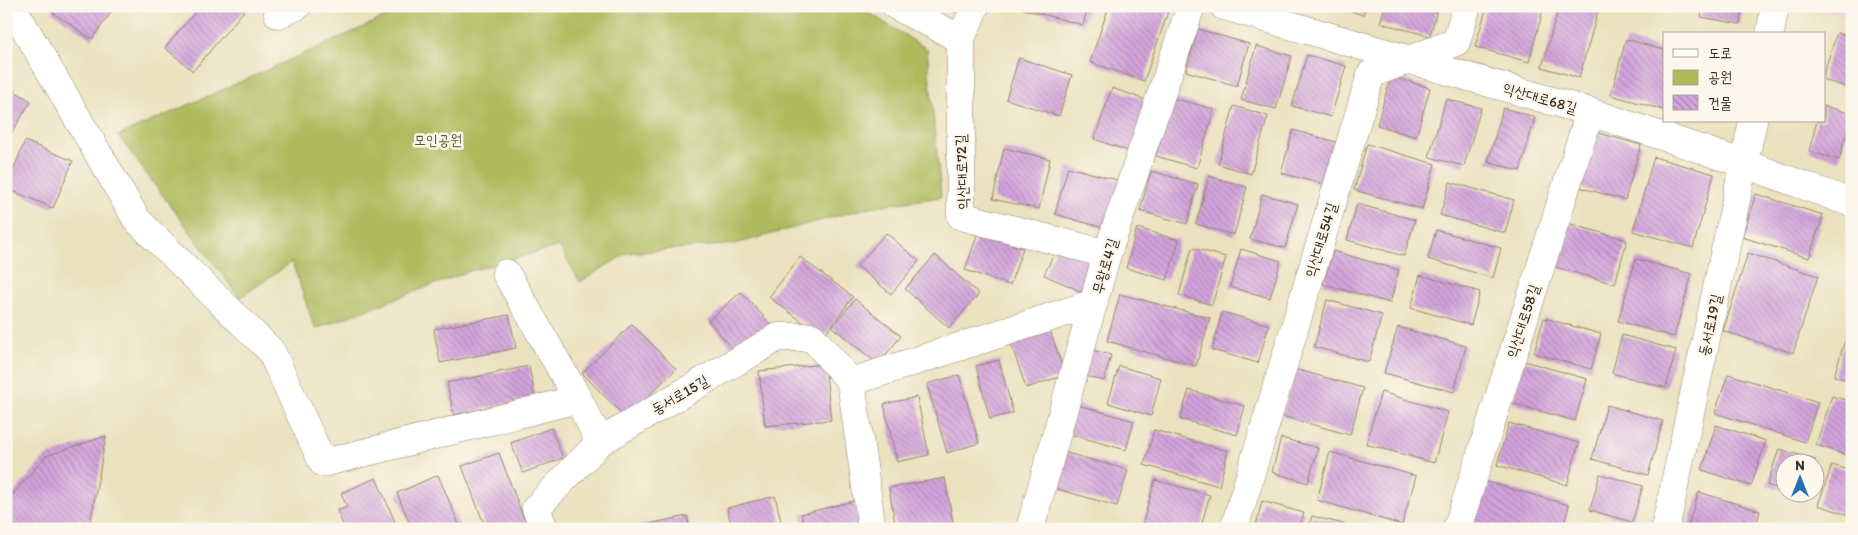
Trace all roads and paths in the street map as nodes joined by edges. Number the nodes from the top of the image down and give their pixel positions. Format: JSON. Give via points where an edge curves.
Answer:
{"nodes":[{"id":1,"x":280,"y":6,"type":"edge"},
{"id":2,"x":298,"y":6,"type":"edge"},
{"id":3,"x":896,"y":6,"type":"edge"},
{"id":4,"x":975,"y":6,"type":"edge"},
{"id":5,"x":1191,"y":6,"type":"edge"},
{"id":6,"x":1224,"y":6,"type":"edge"},
{"id":7,"x":1467,"y":6,"type":"edge"},
{"id":8,"x":1775,"y":6,"type":"edge"},
{"id":9,"x":11,"y":12,"type":"edge"},
{"id":10,"x":1770,"y":32,"type":"edge"},
{"id":11,"x":961,"y":39,"type":"junction"},
{"id":12,"x":1407,"y":60,"type":"junction"},
{"id":13,"x":1590,"y":112,"type":"junction"},
{"id":14,"x":1753,"y":122,"type":"edge"},
{"id":15,"x":1745,"y":164,"type":"junction"},
{"id":16,"x":1852,"y":203,"type":"edge"},
{"id":17,"x":1107,"y":254,"type":"junction"},
{"id":18,"x":506,"y":273,"type":"dead end"},
{"id":19,"x":1094,"y":303,"type":"junction"},
{"id":20,"x":851,"y":382,"type":"junction"},
{"id":21,"x":578,"y":399,"type":"junction"},
{"id":22,"x":600,"y":442,"type":"junction"},
{"id":23,"x":544,"y":529,"type":"edge"},
{"id":24,"x":872,"y":529,"type":"edge"},
{"id":25,"x":1030,"y":529,"type":"edge"},
{"id":26,"x":1234,"y":529,"type":"edge"},
{"id":27,"x":1457,"y":529,"type":"edge"},
{"id":28,"x":1665,"y":529,"type":"edge"}],
"edges":[{"from":1,"to":2,"type":"street","via":[[278,14]]},
{"from":3,"to":11,"type":"street"},
{"from":4,"to":11,"type":"street","name":"익산대로72길"},
{"from":5,"to":17,"type":"street","name":"무왕로4길"},
{"from":6,"to":12,"type":"street","name":"익산대로68길"},
{"from":7,"to":12,"type":"street","name":"익산대로54길","via":[[1456,42]]},
{"from":8,"to":10,"type":"street"},
{"from":9,"to":21,"type":"street","via":[[137,220],[271,351],[323,463]]},
{"from":11,"to":17,"type":"street","name":"익산대로72길","via":[[961,216]]},
{"from":12,"to":13,"type":"street","name":"익산대로68길"},
{"from":12,"to":26,"type":"street","name":"익산대로54길","via":[[1372,74]]},
{"from":13,"to":15,"type":"street","name":"익산대로68길"},
{"from":13,"to":27,"type":"street","name":"익산대로58길"},
{"from":14,"to":15,"type":"street","name":"동서로19길"},
{"from":15,"to":16,"type":"street","name":"익산대로68길"},
{"from":15,"to":28,"type":"street","name":"동서로19길"},
{"from":17,"to":19,"type":"street","name":"무왕로4길"},
{"from":18,"to":21,"type":"street"},
{"from":19,"to":20,"type":"street"},
{"from":19,"to":25,"type":"street","name":"무왕로4길"},
{"from":20,"to":22,"type":"street","name":"동서로15길","via":[[812,337],[778,337]]},
{"from":20,"to":24,"type":"street"},
{"from":21,"to":22,"type":"street"},
{"from":22,"to":23,"type":"street","name":"동서로15길","via":[[536,508]]}]}
